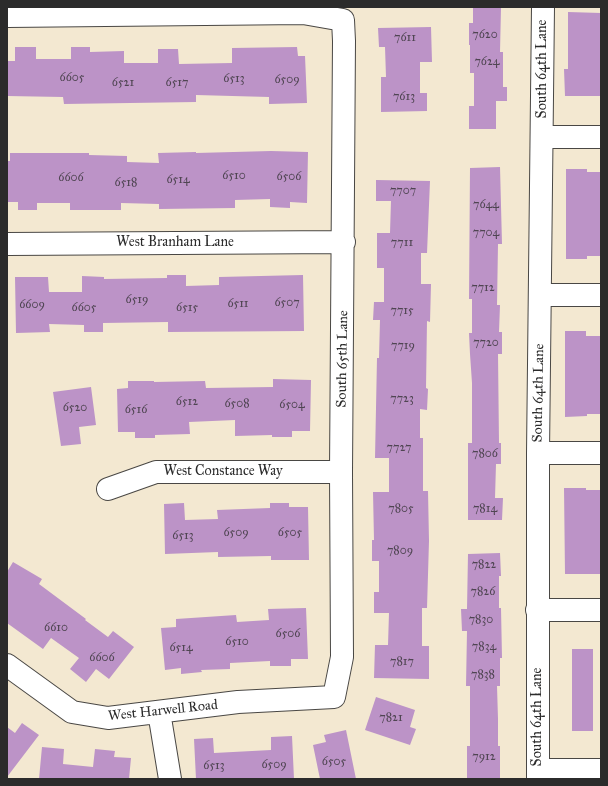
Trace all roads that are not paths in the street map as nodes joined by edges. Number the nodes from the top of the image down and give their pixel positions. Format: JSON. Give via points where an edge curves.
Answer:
{"nodes":[{"id":1,"x":543,"y":7,"type":"edge"},
{"id":2,"x":7,"y":16,"type":"edge"},
{"id":3,"x":542,"y":137,"type":"junction"},
{"id":4,"x":601,"y":137,"type":"edge"},
{"id":5,"x":344,"y":242,"type":"junction"},
{"id":6,"x":7,"y":244,"type":"edge"},
{"id":7,"x":601,"y":294,"type":"edge"},
{"id":8,"x":540,"y":295,"type":"junction"},
{"id":9,"x":538,"y":453,"type":"junction"},
{"id":10,"x":601,"y":453,"type":"edge"},
{"id":11,"x":341,"y":472,"type":"junction"},
{"id":12,"x":108,"y":489,"type":"dead end"},
{"id":13,"x":538,"y":610,"type":"junction"},
{"id":14,"x":601,"y":610,"type":"edge"},
{"id":15,"x":7,"y":665,"type":"edge"},
{"id":16,"x":334,"y":697,"type":"joint"},
{"id":17,"x":159,"y":712,"type":"junction"},
{"id":18,"x":601,"y":770,"type":"edge"},
{"id":19,"x":538,"y":775,"type":"edge"},
{"id":20,"x":170,"y":779,"type":"edge"}],
"edges":[{"from":1,"to":3,"type":"street","name":"South 64th Lane"},
{"from":2,"to":5,"type":"street","name":"South 65th Lane","via":[[303,13],[343,20]]},
{"from":3,"to":4,"type":"street"},
{"from":3,"to":8,"type":"street","name":"South 64th Lane"},
{"from":5,"to":6,"type":"street","name":"West Branham Lane"},
{"from":5,"to":11,"type":"street","name":"South 65th Lane"},
{"from":7,"to":8,"type":"street"},
{"from":8,"to":9,"type":"street","name":"South 64th Lane"},
{"from":9,"to":10,"type":"street"},
{"from":9,"to":13,"type":"street","name":"South 64th Lane"},
{"from":11,"to":12,"type":"street","name":"West Constance Way","via":[[156,472]]},
{"from":11,"to":16,"type":"street","name":"South 65th Lane","via":[[342,658]]},
{"from":13,"to":14,"type":"street"},
{"from":13,"to":19,"type":"street","name":"South 64th Lane"},
{"from":15,"to":17,"type":"street","name":"West Harwell Road","via":[[72,712],[108,718]]},
{"from":16,"to":17,"type":"street","name":"West Harwell Road","via":[[238,702]]},
{"from":17,"to":20,"type":"street"},
{"from":18,"to":19,"type":"street"}]}
